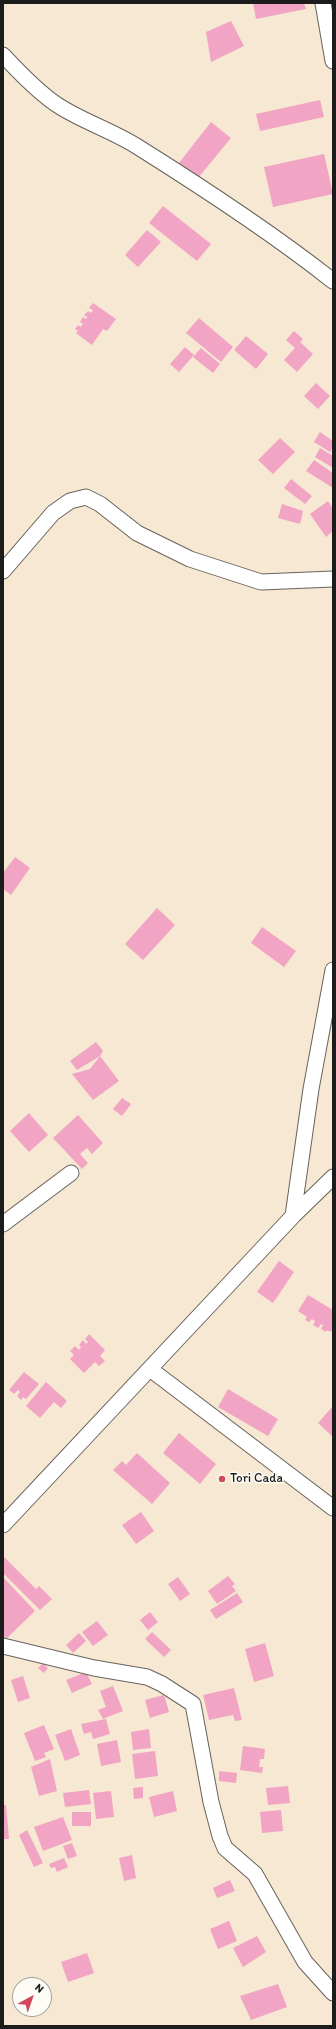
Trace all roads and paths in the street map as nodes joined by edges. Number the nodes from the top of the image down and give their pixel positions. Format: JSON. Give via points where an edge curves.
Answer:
{"nodes":[{"id":1,"x":323,"y":3,"type":"edge"},
{"id":2,"x":3,"y":55,"type":"edge"},
{"id":3,"x":333,"y":62,"type":"edge"},
{"id":4,"x":333,"y":281,"type":"edge"},
{"id":5,"x":3,"y":571,"type":"edge"},
{"id":6,"x":333,"y":579,"type":"edge"},
{"id":7,"x":333,"y":970,"type":"edge"},
{"id":8,"x":71,"y":1172,"type":"dead end"},
{"id":9,"x":333,"y":1177,"type":"edge"},
{"id":10,"x":293,"y":1216,"type":"junction"},
{"id":11,"x":3,"y":1224,"type":"edge"},
{"id":12,"x":150,"y":1369,"type":"junction"},
{"id":13,"x":333,"y":1508,"type":"edge"},
{"id":14,"x":3,"y":1525,"type":"edge"},
{"id":15,"x":3,"y":1646,"type":"edge"},
{"id":16,"x":333,"y":1993,"type":"edge"}],
"edges":[{"from":1,"to":3,"type":"street"},
{"from":2,"to":4,"type":"street","via":[[58,106],[135,146],[206,191],[293,250]]},
{"from":5,"to":6,"type":"street","via":[[53,512],[70,500],[86,497],[100,504],[137,533],[197,562],[261,582]]},
{"from":7,"to":10,"type":"street","via":[[311,1089]]},
{"from":8,"to":11,"type":"street"},
{"from":9,"to":10,"type":"street"},
{"from":10,"to":12,"type":"street"},
{"from":12,"to":13,"type":"street"},
{"from":12,"to":14,"type":"street"},
{"from":15,"to":16,"type":"street","via":[[94,1668],[146,1677],[193,1704],[211,1802],[225,1848],[255,1874],[305,1962]]}]}
